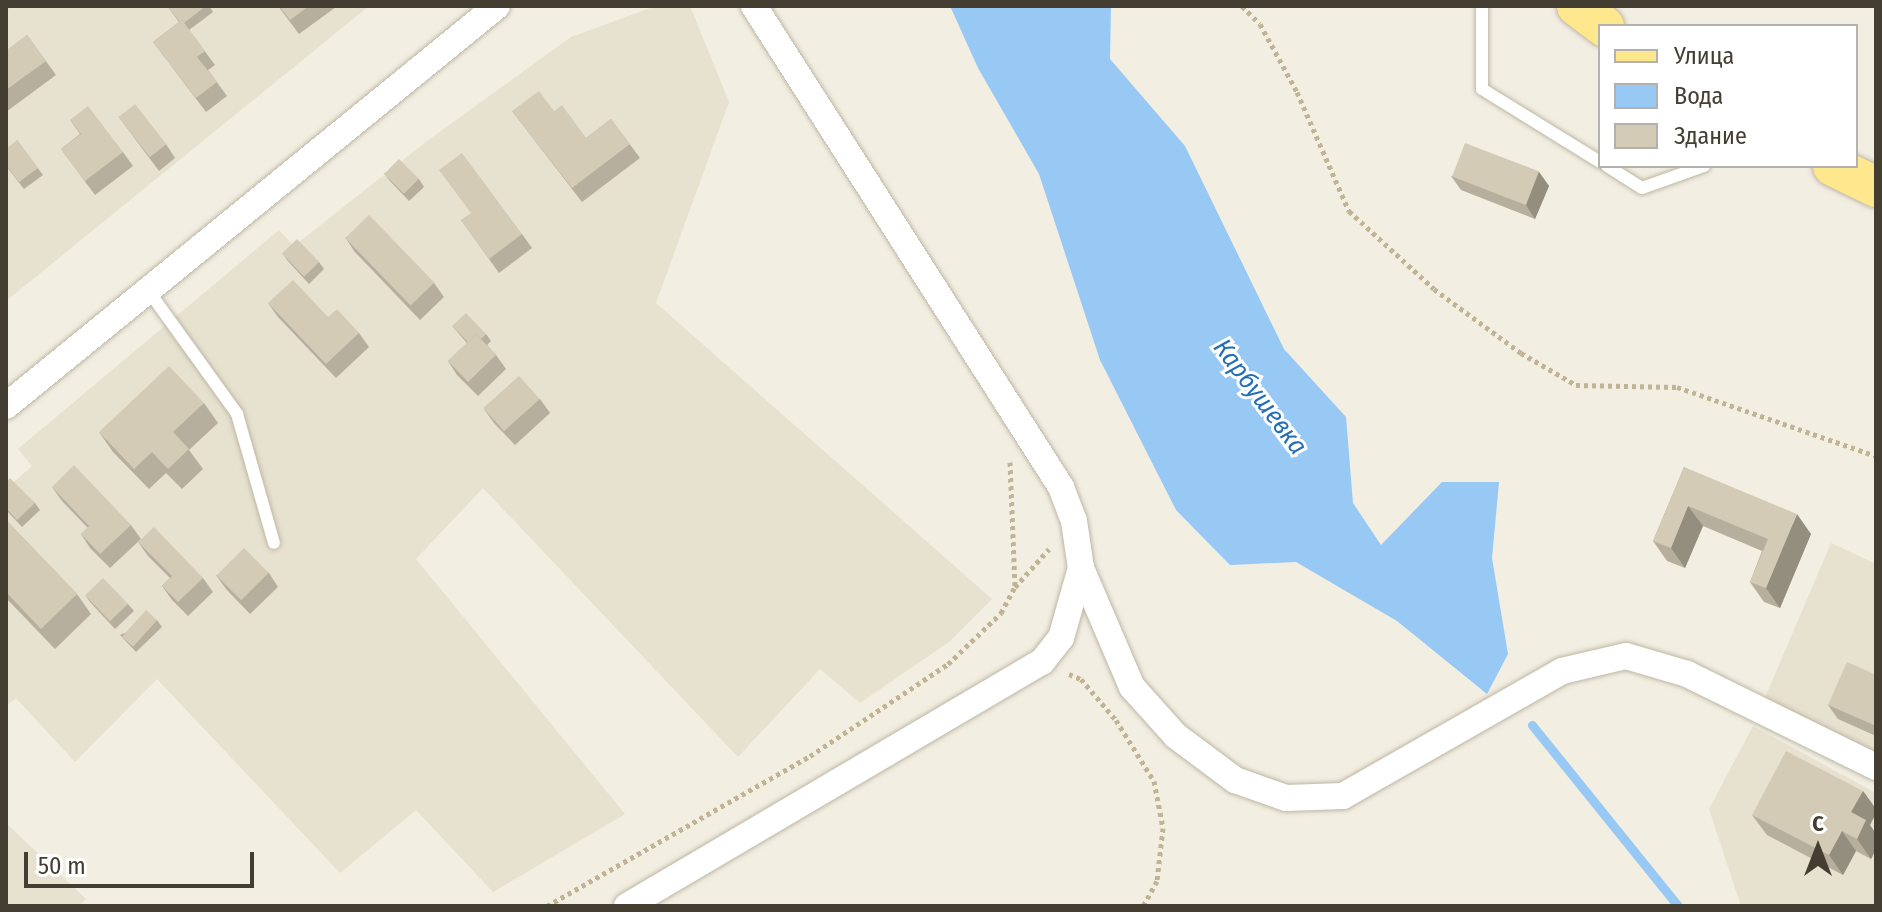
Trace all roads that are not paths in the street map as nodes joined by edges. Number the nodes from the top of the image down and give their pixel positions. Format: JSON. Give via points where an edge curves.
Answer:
{"nodes":[{"id":1,"x":497,"y":6,"type":"edge"},
{"id":2,"x":754,"y":6,"type":"edge"},
{"id":3,"x":1482,"y":6,"type":"edge"},
{"id":4,"x":1577,"y":6,"type":"edge"},
{"id":5,"x":1601,"y":24,"type":"edge"},
{"id":6,"x":1598,"y":161,"type":"edge"},
{"id":7,"x":1610,"y":168,"type":"edge"},
{"id":8,"x":1698,"y":168,"type":"edge"},
{"id":9,"x":1837,"y":168,"type":"edge"},
{"id":10,"x":1876,"y":187,"type":"edge"},
{"id":11,"x":148,"y":290,"type":"junction"},
{"id":12,"x":6,"y":406,"type":"edge"},
{"id":13,"x":274,"y":543,"type":"dead end"},
{"id":14,"x":1081,"y":568,"type":"junction"},
{"id":15,"x":1876,"y":767,"type":"edge"},
{"id":16,"x":627,"y":906,"type":"edge"}],
"edges":[{"from":1,"to":11,"type":"street"},
{"from":2,"to":14,"type":"street","via":[[1061,487],[1074,521]]},
{"from":3,"to":6,"type":"lane","via":[[1482,89]]},
{"from":4,"to":5,"type":"main road"},
{"from":7,"to":8,"type":"lane","via":[[1642,188]]},
{"from":9,"to":10,"type":"main road"},
{"from":11,"to":12,"type":"street"},
{"from":11,"to":13,"type":"lane","via":[[237,414]]},
{"from":14,"to":15,"type":"street","via":[[1132,687],[1176,736],[1235,780],[1286,798],[1343,796],[1562,671],[1626,656],[1687,674]]},
{"from":14,"to":16,"type":"street","via":[[1061,638],[1042,662]]}]}
